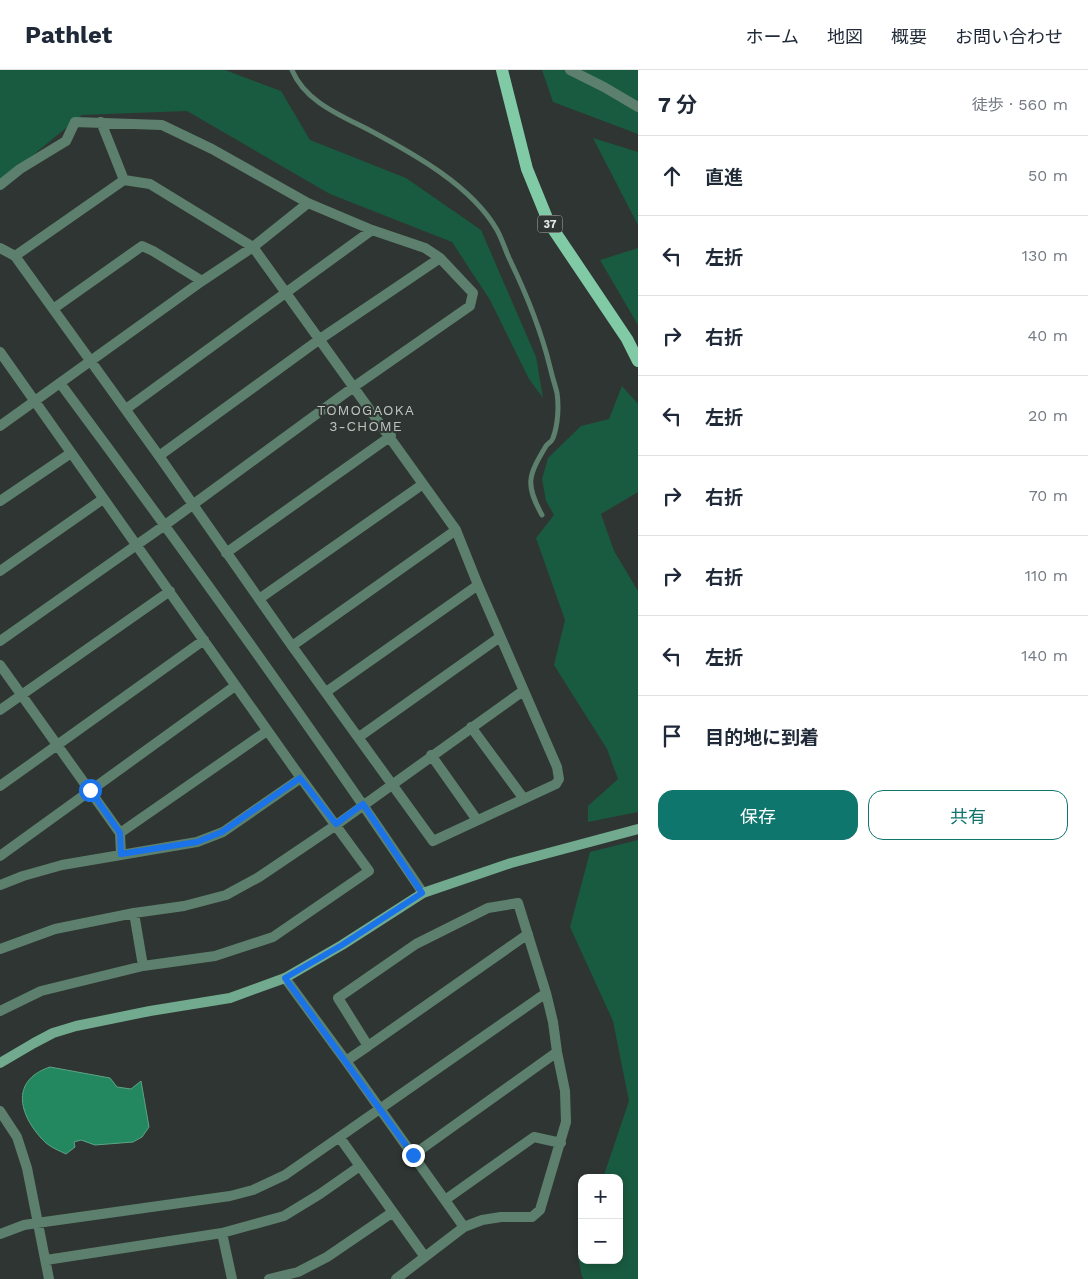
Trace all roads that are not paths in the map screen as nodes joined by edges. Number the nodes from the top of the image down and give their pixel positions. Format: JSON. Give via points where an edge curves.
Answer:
{"nodes":[{"id":1,"x":292,"y":70,"type":"edge"},
{"id":2,"x":502,"y":70,"type":"edge"},
{"id":3,"x":570,"y":70,"type":"edge"},
{"id":4,"x":638,"y":107,"type":"edge"},
{"id":5,"x":101,"y":122,"type":"junction"},
{"id":6,"x":124,"y":180,"type":"junction"},
{"id":7,"x":0,"y":185,"type":"edge"},
{"id":8,"x":308,"y":203,"type":"junction"},
{"id":9,"x":372,"y":230,"type":"junction"},
{"id":10,"x":253,"y":247,"type":"junction"},
{"id":11,"x":0,"y":248,"type":"edge"},
{"id":12,"x":15,"y":256,"type":"junction"},
{"id":13,"x":440,"y":258,"type":"junction"},
{"id":14,"x":202,"y":281,"type":"junction"},
{"id":15,"x":286,"y":292,"type":"junction"},
{"id":16,"x":53,"y":309,"type":"junction"},
{"id":17,"x":320,"y":339,"type":"junction"},
{"id":18,"x":0,"y":352,"type":"edge"},
{"id":19,"x":90,"y":361,"type":"junction"},
{"id":20,"x":638,"y":361,"type":"edge"},
{"id":21,"x":60,"y":383,"type":"junction"},
{"id":22,"x":354,"y":386,"type":"junction"},
{"id":23,"x":34,"y":400,"type":"junction"},
{"id":24,"x":126,"y":409,"type":"junction"},
{"id":25,"x":0,"y":426,"type":"edge"},
{"id":26,"x":390,"y":436,"type":"junction"},
{"id":27,"x":71,"y":453,"type":"junction"},
{"id":28,"x":159,"y":456,"type":"junction"},
{"id":29,"x":423,"y":484,"type":"junction"},
{"id":30,"x":103,"y":499,"type":"junction"},
{"id":31,"x":0,"y":501,"type":"edge"},
{"id":32,"x":193,"y":504,"type":"junction"},
{"id":33,"x":542,"y":515,"type":"dead end"},
{"id":34,"x":165,"y":524,"type":"junction"},
{"id":35,"x":456,"y":530,"type":"junction"},
{"id":36,"x":136,"y":544,"type":"junction"},
{"id":37,"x":226,"y":553,"type":"junction"},
{"id":38,"x":0,"y":572,"type":"edge"},
{"id":39,"x":478,"y":585,"type":"junction"},
{"id":40,"x":170,"y":591,"type":"junction"},
{"id":41,"x":259,"y":599,"type":"junction"},
{"id":42,"x":500,"y":637,"type":"junction"},
{"id":43,"x":0,"y":640,"type":"edge"},
{"id":44,"x":204,"y":640,"type":"junction"},
{"id":45,"x":292,"y":646,"type":"junction"},
{"id":46,"x":0,"y":665,"type":"edge"},
{"id":47,"x":235,"y":686,"type":"junction"},
{"id":48,"x":523,"y":691,"type":"junction"},
{"id":49,"x":326,"y":692,"type":"junction"},
{"id":50,"x":22,"y":695,"type":"junction"},
{"id":51,"x":0,"y":710,"type":"edge"},
{"id":52,"x":471,"y":728,"type":"junction"},
{"id":53,"x":267,"y":731,"type":"junction"},
{"id":54,"x":359,"y":737,"type":"junction"},
{"id":55,"x":58,"y":744,"type":"junction"},
{"id":56,"x":432,"y":755,"type":"junction"},
{"id":57,"x":300,"y":778,"type":"junction"},
{"id":58,"x":392,"y":783,"type":"junction"},
{"id":59,"x":0,"y":786,"type":"edge"},
{"id":60,"x":90,"y":790,"type":"junction"},
{"id":61,"x":524,"y":799,"type":"junction"},
{"id":62,"x":363,"y":804,"type":"junction"},
{"id":63,"x":478,"y":820,"type":"junction"},
{"id":64,"x":336,"y":824,"type":"junction"},
{"id":65,"x":638,"y":829,"type":"edge"},
{"id":66,"x":120,"y":833,"type":"junction"},
{"id":67,"x":121,"y":854,"type":"junction"},
{"id":68,"x":0,"y":856,"type":"edge"},
{"id":69,"x":0,"y":886,"type":"edge"},
{"id":70,"x":422,"y":893,"type":"junction"},
{"id":71,"x":134,"y":913,"type":"junction"},
{"id":72,"x":528,"y":934,"type":"junction"},
{"id":73,"x":0,"y":949,"type":"edge"},
{"id":74,"x":143,"y":966,"type":"junction"},
{"id":75,"x":285,"y":978,"type":"junction"},
{"id":76,"x":546,"y":993,"type":"junction"},
{"id":77,"x":0,"y":1011,"type":"edge"},
{"id":78,"x":368,"y":1046,"type":"junction"},
{"id":79,"x":557,"y":1052,"type":"junction"},
{"id":80,"x":346,"y":1062,"type":"junction"},
{"id":81,"x":0,"y":1063,"type":"edge"},
{"id":82,"x":380,"y":1109,"type":"junction"},
{"id":83,"x":0,"y":1111,"type":"edge"},
{"id":84,"x":340,"y":1138,"type":"junction"},
{"id":85,"x":561,"y":1144,"type":"junction"},
{"id":86,"x":413,"y":1155,"type":"junction"},
{"id":87,"x":360,"y":1166,"type":"junction"},
{"id":88,"x":445,"y":1200,"type":"junction"},
{"id":89,"x":393,"y":1212,"type":"junction"},
{"id":90,"x":37,"y":1223,"type":"junction"},
{"id":91,"x":464,"y":1227,"type":"junction"},
{"id":92,"x":222,"y":1233,"type":"junction"},
{"id":93,"x":0,"y":1234,"type":"edge"},
{"id":94,"x":425,"y":1258,"type":"junction"},
{"id":95,"x":46,"y":1260,"type":"junction"},
{"id":96,"x":49,"y":1279,"type":"edge"},
{"id":97,"x":232,"y":1279,"type":"edge"},
{"id":98,"x":269,"y":1279,"type":"edge"},
{"id":99,"x":396,"y":1279,"type":"edge"}],
"edges":[{"from":1,"to":33,"type":"lane","via":[[311,97],[424,161],[449,179],[479,206],[496,230],[543,339],[557,393],[553,440],[534,464],[530,483]]},
{"from":2,"to":20,"type":"main road","number":"37","via":[[527,169],[550,223],[627,339]]},
{"from":3,"to":4,"type":"street"},
{"from":5,"to":6,"type":"street"},
{"from":5,"to":7,"type":"street","via":[[75,122],[66,141]]},
{"from":5,"to":8,"type":"street","via":[[162,125]]},
{"from":6,"to":10,"type":"street","via":[[150,184]]},
{"from":6,"to":12,"type":"street"},
{"from":8,"to":9,"type":"street"},
{"from":8,"to":10,"type":"street"},
{"from":9,"to":13,"type":"street","via":[[425,248]]},
{"from":9,"to":15,"type":"street"},
{"from":10,"to":14,"type":"street"},
{"from":10,"to":15,"type":"street"},
{"from":11,"to":12,"type":"street"},
{"from":12,"to":16,"type":"street"},
{"from":13,"to":17,"type":"street"},
{"from":13,"to":22,"type":"street","via":[[474,293],[470,306]]},
{"from":14,"to":16,"type":"street","via":[[142,246]]},
{"from":14,"to":19,"type":"street"},
{"from":15,"to":17,"type":"street"},
{"from":15,"to":24,"type":"street"},
{"from":16,"to":19,"type":"street"},
{"from":17,"to":22,"type":"street"},
{"from":17,"to":28,"type":"street"},
{"from":18,"to":23,"type":"street"},
{"from":19,"to":21,"type":"street"},
{"from":19,"to":24,"type":"street"},
{"from":21,"to":23,"type":"street"},
{"from":21,"to":34,"type":"street"},
{"from":22,"to":26,"type":"street"},
{"from":22,"to":32,"type":"street"},
{"from":23,"to":25,"type":"street"},
{"from":23,"to":27,"type":"street"},
{"from":24,"to":28,"type":"street"},
{"from":26,"to":29,"type":"street"},
{"from":26,"to":37,"type":"street"},
{"from":27,"to":30,"type":"street"},
{"from":27,"to":31,"type":"street"},
{"from":28,"to":32,"type":"street"},
{"from":29,"to":35,"type":"street"},
{"from":29,"to":41,"type":"street"},
{"from":30,"to":36,"type":"street"},
{"from":30,"to":38,"type":"street"},
{"from":32,"to":34,"type":"street"},
{"from":32,"to":37,"type":"street"},
{"from":34,"to":36,"type":"street"},
{"from":34,"to":62,"type":"street"},
{"from":35,"to":39,"type":"street"},
{"from":35,"to":45,"type":"street"},
{"from":36,"to":40,"type":"street"},
{"from":36,"to":43,"type":"street"},
{"from":37,"to":41,"type":"street"},
{"from":39,"to":42,"type":"street"},
{"from":39,"to":49,"type":"street"},
{"from":40,"to":44,"type":"street"},
{"from":40,"to":50,"type":"street"},
{"from":41,"to":45,"type":"street"},
{"from":42,"to":48,"type":"street"},
{"from":42,"to":54,"type":"street"},
{"from":44,"to":47,"type":"street"},
{"from":44,"to":55,"type":"street"},
{"from":45,"to":49,"type":"street"},
{"from":46,"to":50,"type":"street"},
{"from":47,"to":53,"type":"street"},
{"from":47,"to":60,"type":"street"},
{"from":48,"to":52,"type":"street"},
{"from":48,"to":61,"type":"street","via":[[554,760],[559,779],[556,784]]},
{"from":49,"to":54,"type":"street"},
{"from":50,"to":51,"type":"street"},
{"from":50,"to":55,"type":"street"},
{"from":52,"to":56,"type":"street"},
{"from":52,"to":61,"type":"street"},
{"from":53,"to":57,"type":"street"},
{"from":53,"to":66,"type":"street"},
{"from":54,"to":58,"type":"street"},
{"from":55,"to":59,"type":"street"},
{"from":55,"to":60,"type":"street"},
{"from":56,"to":58,"type":"street"},
{"from":56,"to":63,"type":"street"},
{"from":57,"to":64,"type":"street"},
{"from":57,"to":67,"type":"street","via":[[222,832],[197,842]]},
{"from":58,"to":62,"type":"street"},
{"from":58,"to":63,"type":"street","via":[[433,841]]},
{"from":60,"to":66,"type":"street"},
{"from":60,"to":68,"type":"street"},
{"from":61,"to":63,"type":"street"},
{"from":62,"to":64,"type":"street"},
{"from":62,"to":70,"type":"street"},
{"from":64,"to":71,"type":"street","via":[[259,877],[226,895],[184,906]]},
{"from":64,"to":74,"type":"street","via":[[369,871],[273,937],[215,956]]},
{"from":65,"to":70,"type":"street","via":[[510,862]]},
{"from":66,"to":67,"type":"street"},
{"from":67,"to":69,"type":"street","via":[[62,865]]},
{"from":70,"to":75,"type":"street"},
{"from":71,"to":73,"type":"street","via":[[55,929]]},
{"from":71,"to":74,"type":"street"},
{"from":72,"to":76,"type":"street"},
{"from":72,"to":78,"type":"street"},
{"from":72,"to":78,"type":"street","via":[[518,902],[488,908],[416,944],[338,998]]},
{"from":74,"to":77,"type":"street","via":[[41,991]]},
{"from":75,"to":80,"type":"street"},
{"from":75,"to":81,"type":"street","via":[[230,998],[76,1026],[34,1042]]},
{"from":76,"to":79,"type":"street"},
{"from":76,"to":82,"type":"street"},
{"from":78,"to":80,"type":"street"},
{"from":79,"to":85,"type":"street","via":[[565,1091],[566,1122]]},
{"from":79,"to":86,"type":"street"},
{"from":80,"to":82,"type":"street"},
{"from":82,"to":84,"type":"street"},
{"from":82,"to":86,"type":"street"},
{"from":83,"to":90,"type":"street","via":[[17,1137]]},
{"from":84,"to":87,"type":"street"},
{"from":84,"to":90,"type":"street","via":[[285,1175],[253,1190]]},
{"from":85,"to":88,"type":"street","via":[[534,1137]]},
{"from":85,"to":91,"type":"street","via":[[536,1216],[501,1216]]},
{"from":86,"to":88,"type":"street"},
{"from":87,"to":89,"type":"street"},
{"from":87,"to":92,"type":"street","via":[[284,1216]]},
{"from":88,"to":91,"type":"street"},
{"from":89,"to":94,"type":"street"},
{"from":89,"to":98,"type":"street","via":[[327,1257],[298,1272]]},
{"from":90,"to":93,"type":"street"},
{"from":90,"to":95,"type":"street"},
{"from":91,"to":94,"type":"street"},
{"from":92,"to":95,"type":"street"},
{"from":92,"to":97,"type":"street"},
{"from":94,"to":99,"type":"street"},
{"from":95,"to":96,"type":"street"}]}
